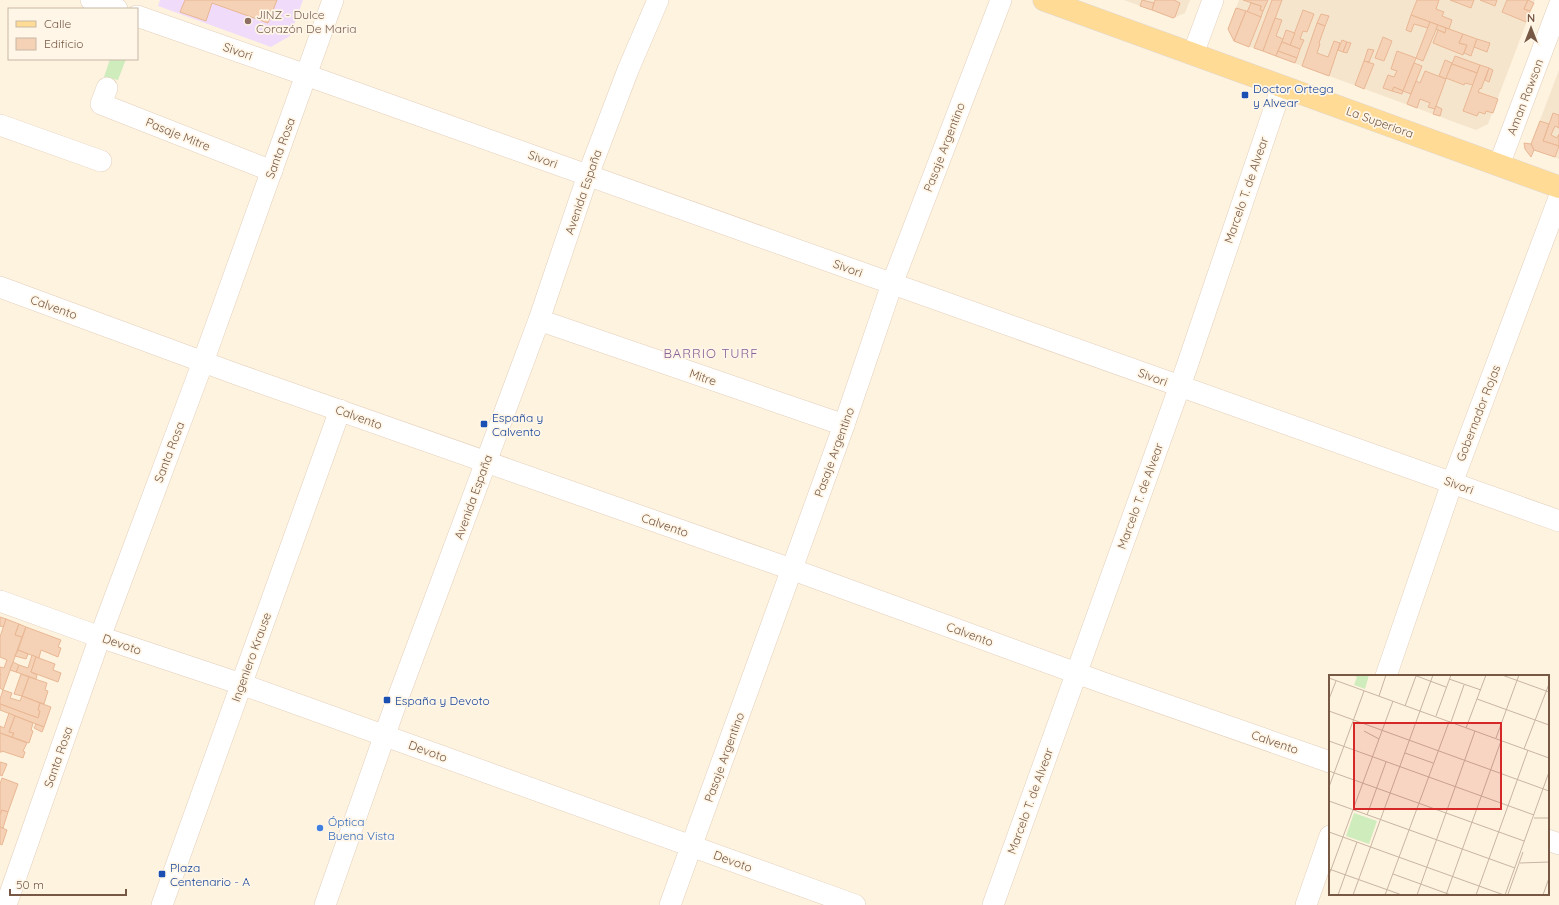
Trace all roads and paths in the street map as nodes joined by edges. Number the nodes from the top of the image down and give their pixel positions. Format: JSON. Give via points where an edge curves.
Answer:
{"nodes":[{"id":1,"x":91,"y":0,"type":"edge"},
{"id":2,"x":333,"y":0,"type":"edge"},
{"id":3,"x":658,"y":0,"type":"edge"},
{"id":4,"x":1001,"y":0,"type":"edge"},
{"id":5,"x":1044,"y":0,"type":"edge"},
{"id":6,"x":1213,"y":0,"type":"edge"},
{"id":7,"x":1559,"y":6,"type":"edge"},
{"id":8,"x":114,"y":8,"type":"edge"},
{"id":9,"x":138,"y":16,"type":"edge"},
{"id":10,"x":1193,"y":54,"type":"junction"},
{"id":11,"x":306,"y":75,"type":"junction"},
{"id":12,"x":1282,"y":86,"type":"junction"},
{"id":13,"x":107,"y":88,"type":"dead end"},
{"id":14,"x":0,"y":125,"type":"edge"},
{"id":15,"x":101,"y":161,"type":"dead end"},
{"id":16,"x":1499,"y":165,"type":"junction"},
{"id":17,"x":272,"y":171,"type":"junction"},
{"id":18,"x":588,"y":175,"type":"junction"},
{"id":19,"x":1559,"y":187,"type":"edge"},
{"id":20,"x":1559,"y":198,"type":"edge"},
{"id":21,"x":892,"y":284,"type":"junction"},
{"id":22,"x":0,"y":287,"type":"edge"},
{"id":23,"x":539,"y":320,"type":"junction"},
{"id":24,"x":203,"y":362,"type":"junction"},
{"id":25,"x":1180,"y":386,"type":"junction"},
{"id":26,"x":340,"y":410,"type":"junction"},
{"id":27,"x":844,"y":425,"type":"junction"},
{"id":28,"x":485,"y":462,"type":"junction"},
{"id":29,"x":1452,"y":483,"type":"junction"},
{"id":30,"x":1559,"y":521,"type":"edge"},
{"id":31,"x":791,"y":569,"type":"junction"},
{"id":32,"x":0,"y":601,"type":"edge"},
{"id":33,"x":100,"y":637,"type":"junction"},
{"id":34,"x":1076,"y":673,"type":"junction"},
{"id":35,"x":1386,"y":675,"type":"edge"},
{"id":36,"x":241,"y":684,"type":"junction"},
{"id":37,"x":385,"y":736,"type":"junction"},
{"id":38,"x":1329,"y":762,"type":"edge"},
{"id":39,"x":1329,"y":839,"type":"edge"},
{"id":40,"x":1549,"y":840,"type":"edge"},
{"id":41,"x":1559,"y":844,"type":"edge"},
{"id":42,"x":692,"y":846,"type":"junction"},
{"id":43,"x":6,"y":905,"type":"edge"},
{"id":44,"x":162,"y":905,"type":"edge"},
{"id":45,"x":325,"y":905,"type":"edge"},
{"id":46,"x":670,"y":905,"type":"edge"},
{"id":47,"x":855,"y":905,"type":"edge"},
{"id":48,"x":993,"y":905,"type":"edge"},
{"id":49,"x":1306,"y":905,"type":"edge"}],
"edges":[{"from":1,"to":8,"type":"street"},
{"from":2,"to":11,"type":"street","name":"Santa Rosa"},
{"from":3,"to":18,"type":"street","name":"Avenida España"},
{"from":4,"to":21,"type":"street","name":"Pasaje Argentino"},
{"from":5,"to":10,"type":"main road","name":"La Superiora"},
{"from":6,"to":10,"type":"street"},
{"from":7,"to":16,"type":"street","name":"Aman Rawson"},
{"from":9,"to":11,"type":"street","name":"Sivori"},
{"from":10,"to":12,"type":"main road","name":"La Superiora"},
{"from":11,"to":17,"type":"street","name":"Santa Rosa"},
{"from":11,"to":18,"type":"street","name":"Sivori"},
{"from":12,"to":16,"type":"main road","name":"La Superiora"},
{"from":12,"to":25,"type":"street","name":"Marcelo T. de Alvear"},
{"from":13,"to":17,"type":"street","name":"Pasaje Mitre","via":[[101,104]]},
{"from":14,"to":15,"type":"street"},
{"from":16,"to":19,"type":"main road","name":"La Superiora"},
{"from":17,"to":24,"type":"street","name":"Santa Rosa"},
{"from":18,"to":21,"type":"street","name":"Sivori"},
{"from":18,"to":23,"type":"street","name":"Avenida España"},
{"from":20,"to":29,"type":"street","name":"Gobernador Rojas"},
{"from":21,"to":25,"type":"street","name":"Sivori"},
{"from":21,"to":27,"type":"street","name":"Pasaje Argentino"},
{"from":22,"to":24,"type":"street","name":"Calvento"},
{"from":23,"to":27,"type":"street","name":"Mitre"},
{"from":23,"to":28,"type":"street","name":"Avenida España"},
{"from":24,"to":26,"type":"street","name":"Calvento"},
{"from":24,"to":33,"type":"street","name":"Santa Rosa"},
{"from":25,"to":29,"type":"street","name":"Sivori"},
{"from":25,"to":34,"type":"street","name":"Marcelo T. de Alvear"},
{"from":26,"to":28,"type":"street","name":"Calvento"},
{"from":26,"to":36,"type":"street","name":"Ingeniero Krause"},
{"from":27,"to":31,"type":"street","name":"Pasaje Argentino"},
{"from":28,"to":31,"type":"street","name":"Calvento"},
{"from":28,"to":37,"type":"street","name":"Avenida España"},
{"from":29,"to":30,"type":"street","name":"Sivori"},
{"from":29,"to":35,"type":"street","name":"Gobernador Rojas"},
{"from":31,"to":34,"type":"street","name":"Calvento"},
{"from":31,"to":42,"type":"street","name":"Pasaje Argentino"},
{"from":32,"to":33,"type":"street","name":"Devoto"},
{"from":33,"to":36,"type":"street","name":"Devoto"},
{"from":33,"to":43,"type":"street","name":"Santa Rosa"},
{"from":34,"to":38,"type":"street","name":"Calvento"},
{"from":34,"to":48,"type":"street","name":"Marcelo T. de Alvear"},
{"from":36,"to":37,"type":"street","name":"Devoto"},
{"from":36,"to":44,"type":"street","name":"Ingeniero Krause"},
{"from":37,"to":42,"type":"street","name":"Devoto"},
{"from":37,"to":45,"type":"street","name":"Avenida España"},
{"from":39,"to":49,"type":"street"},
{"from":40,"to":41,"type":"street"},
{"from":42,"to":46,"type":"street","name":"Pasaje Argentino"},
{"from":42,"to":47,"type":"street","name":"Devoto"}]}
